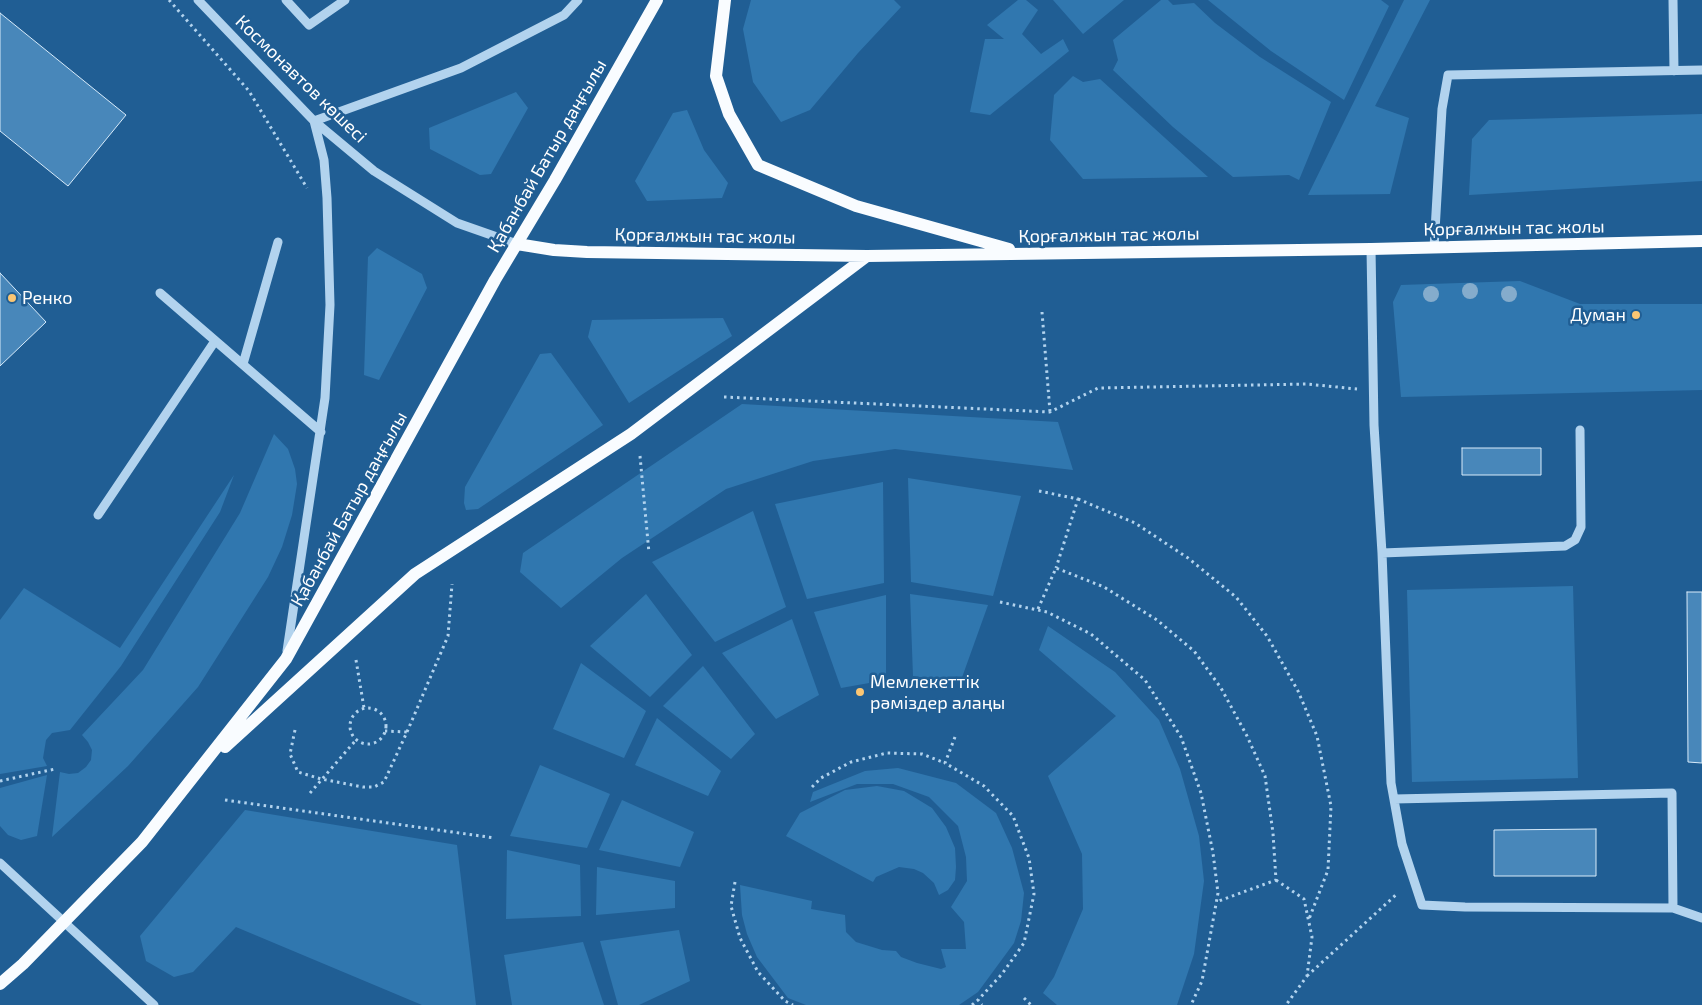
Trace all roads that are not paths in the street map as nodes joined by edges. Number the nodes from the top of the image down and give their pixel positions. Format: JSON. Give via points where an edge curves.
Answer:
{"nodes":[{"id":1,"x":198,"y":0,"type":"edge"},
{"id":2,"x":286,"y":0,"type":"edge"},
{"id":3,"x":345,"y":0,"type":"edge"},
{"id":4,"x":578,"y":0,"type":"edge"},
{"id":5,"x":657,"y":0,"type":"edge"},
{"id":6,"x":725,"y":0,"type":"edge"},
{"id":7,"x":1673,"y":0,"type":"edge"},
{"id":8,"x":1702,"y":70,"type":"edge"},
{"id":9,"x":1674,"y":71,"type":"junction"},
{"id":10,"x":314,"y":121,"type":"junction"},
{"id":11,"x":1702,"y":241,"type":"edge"},
{"id":12,"x":278,"y":242,"type":"dead end"},
{"id":13,"x":517,"y":244,"type":"junction"},
{"id":14,"x":1434,"y":248,"type":"junction"},
{"id":15,"x":1371,"y":249,"type":"junction"},
{"id":16,"x":1024,"y":254,"type":"junction"},
{"id":17,"x":867,"y":256,"type":"junction"},
{"id":18,"x":160,"y":293,"type":"dead end"},
{"id":19,"x":216,"y":341,"type":"junction"},
{"id":20,"x":243,"y":364,"type":"junction"},
{"id":21,"x":1580,"y":430,"type":"dead end"},
{"id":22,"x":321,"y":432,"type":"junction"},
{"id":23,"x":98,"y":515,"type":"dead end"},
{"id":24,"x":1382,"y":553,"type":"junction"},
{"id":25,"x":286,"y":659,"type":"junction"},
{"id":26,"x":199,"y":770,"type":"junction"},
{"id":27,"x":1394,"y":799,"type":"junction"},
{"id":28,"x":0,"y":863,"type":"edge"},
{"id":29,"x":1673,"y":908,"type":"junction"},
{"id":30,"x":1702,"y":918,"type":"edge"},
{"id":31,"x":64,"y":922,"type":"junction"},
{"id":32,"x":0,"y":984,"type":"edge"},
{"id":33,"x":154,"y":1005,"type":"edge"}],
"edges":[{"from":1,"to":10,"type":"street","name":"Космонавтов көшесі"},
{"from":2,"to":3,"type":"street","via":[[309,25]]},
{"from":4,"to":10,"type":"street","via":[[564,14],[461,68]]},
{"from":5,"to":13,"type":"main road","name":"Қабанбай Батыр даңғылы"},
{"from":6,"to":16,"type":"main road","via":[[716,76],[730,114],[758,164],[856,206]]},
{"from":7,"to":9,"type":"street"},
{"from":8,"to":9,"type":"street"},
{"from":9,"to":14,"type":"street","via":[[1448,75],[1442,109]]},
{"from":10,"to":13,"type":"street","name":"Космонавтов көшесі","via":[[374,172],[418,200],[457,223]]},
{"from":10,"to":22,"type":"street","via":[[324,160],[328,198],[330,305],[326,398]]},
{"from":11,"to":14,"type":"main road","name":"Қорғалжын тас жолы"},
{"from":12,"to":20,"type":"street"},
{"from":13,"to":17,"type":"main road","name":"Қорғалжын тас жолы","via":[[587,252]]},
{"from":13,"to":25,"type":"main road","name":"Қабанбай Батыр даңғылы"},
{"from":14,"to":15,"type":"main road","name":"Қорғалжын тас жолы"},
{"from":15,"to":16,"type":"main road","name":"Қорғалжын тас жолы"},
{"from":15,"to":24,"type":"street","via":[[1373,391]]},
{"from":16,"to":17,"type":"main road","name":"Қорғалжын тас жолы"},
{"from":17,"to":26,"type":"main road","via":[[631,434],[415,574]]},
{"from":18,"to":19,"type":"street"},
{"from":19,"to":20,"type":"street"},
{"from":19,"to":23,"type":"street"},
{"from":20,"to":22,"type":"street"},
{"from":21,"to":24,"type":"street","via":[[1581,526],[1575,540],[1565,546]]},
{"from":22,"to":25,"type":"street"},
{"from":24,"to":27,"type":"street"},
{"from":25,"to":26,"type":"main road","name":"Қабанбай Батыр даңғылы"},
{"from":26,"to":31,"type":"main road","name":"Қабанбай Батыр даңғылы","via":[[142,842]]},
{"from":27,"to":29,"type":"street","via":[[1402,844],[1422,905]]},
{"from":27,"to":29,"type":"street","via":[[1672,794]]},
{"from":28,"to":31,"type":"street"},
{"from":29,"to":30,"type":"street"},
{"from":31,"to":32,"type":"main road","name":"Қабанбай Батыр даңғылы"},
{"from":31,"to":33,"type":"street"}]}
